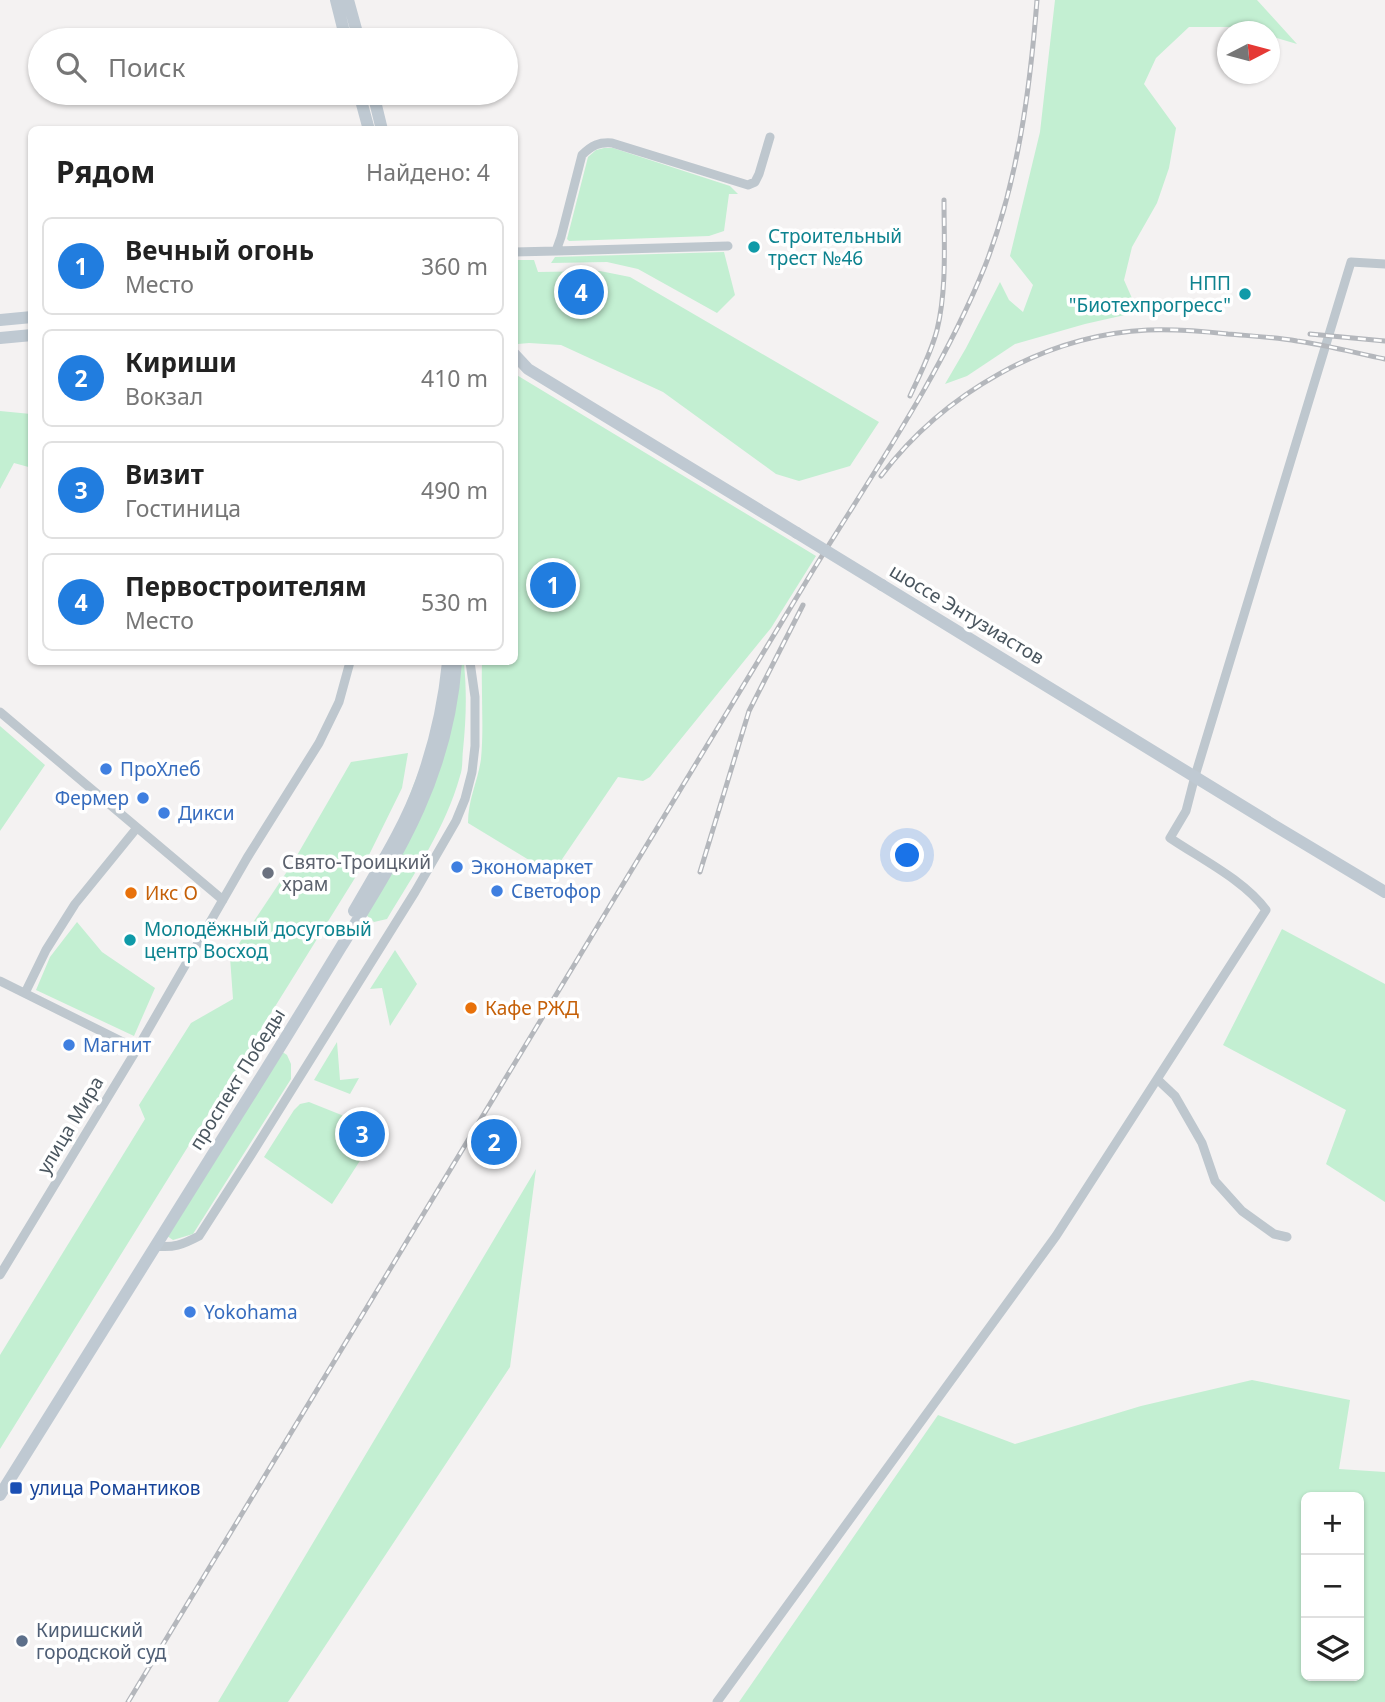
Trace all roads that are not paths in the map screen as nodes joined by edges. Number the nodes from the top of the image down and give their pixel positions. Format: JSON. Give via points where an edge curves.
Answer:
{"nodes":[{"id":1,"x":335,"y":0,"type":"edge"},
{"id":2,"x":348,"y":0,"type":"edge"},
{"id":3,"x":343,"y":28,"type":"edge"},
{"id":4,"x":356,"y":28,"type":"edge"},
{"id":5,"x":362,"y":105,"type":"edge"},
{"id":6,"x":376,"y":105,"type":"edge"},
{"id":7,"x":368,"y":126,"type":"edge"},
{"id":8,"x":381,"y":126,"type":"edge"},
{"id":9,"x":770,"y":137,"type":"dead end"},
{"id":10,"x":728,"y":246,"type":"dead end"},
{"id":11,"x":556,"y":251,"type":"junction"},
{"id":12,"x":518,"y":252,"type":"edge"},
{"id":13,"x":1385,"y":264,"type":"edge"},
{"id":14,"x":28,"y":317,"type":"edge"},
{"id":15,"x":0,"y":320,"type":"edge"},
{"id":16,"x":28,"y":335,"type":"edge"},
{"id":17,"x":0,"y":338,"type":"edge"},
{"id":18,"x":518,"y":358,"type":"edge"},
{"id":19,"x":518,"y":367,"type":"edge"},
{"id":20,"x":528,"y":369,"type":"junction"},
{"id":21,"x":349,"y":665,"type":"edge"},
{"id":22,"x":448,"y":665,"type":"edge"},
{"id":23,"x":456,"y":665,"type":"edge"},
{"id":24,"x":470,"y":665,"type":"edge"},
{"id":25,"x":0,"y":712,"type":"edge"},
{"id":26,"x":1195,"y":776,"type":"junction"},
{"id":27,"x":136,"y":829,"type":"junction"},
{"id":28,"x":1385,"y":892,"type":"edge"},
{"id":29,"x":223,"y":900,"type":"junction"},
{"id":30,"x":0,"y":981,"type":"edge"},
{"id":31,"x":26,"y":993,"type":"junction"},
{"id":32,"x":137,"y":1049,"type":"junction"},
{"id":33,"x":1157,"y":1079,"type":"junction"},
{"id":34,"x":1287,"y":1237,"type":"dead end"},
{"id":35,"x":155,"y":1246,"type":"junction"},
{"id":36,"x":0,"y":1275,"type":"edge"},
{"id":37,"x":0,"y":1481,"type":"edge"},
{"id":38,"x":0,"y":1495,"type":"edge"},
{"id":39,"x":717,"y":1702,"type":"edge"}],
"edges":[{"from":1,"to":3,"type":"main road"},
{"from":2,"to":4,"type":"main road"},
{"from":5,"to":7,"type":"main road"},
{"from":6,"to":8,"type":"main road"},
{"from":9,"to":11,"type":"street","via":[[755,183],[748,185],[599,142],[582,155]]},
{"from":10,"to":11,"type":"street"},
{"from":11,"to":12,"type":"street"},
{"from":13,"to":26,"type":"street","via":[[1351,262]]},
{"from":14,"to":15,"type":"main road"},
{"from":16,"to":17,"type":"main road"},
{"from":18,"to":20,"type":"main road"},
{"from":19,"to":20,"type":"main road"},
{"from":20,"to":26,"type":"main road","name":"шоссе Энтузиастов","bridge":true},
{"from":21,"to":29,"type":"street","name":"улица Мира","via":[[339,702],[319,743]]},
{"from":22,"to":37,"type":"main road","name":"проспект Победы","via":[[427,764],[399,830],[301,999]]},
{"from":23,"to":35,"type":"main road","name":"проспект Победы","via":[[446,734],[411,829]]},
{"from":24,"to":35,"type":"street","via":[[475,697],[472,772],[450,832],[199,1236],[182,1245]]},
{"from":25,"to":27,"type":"street"},
{"from":26,"to":28,"type":"main road","name":"шоссе Энтузиастов"},
{"from":26,"to":33,"type":"street","via":[[1186,811],[1170,838],[1247,890],[1266,909]]},
{"from":27,"to":29,"type":"street"},
{"from":27,"to":31,"type":"street","via":[[75,904]]},
{"from":29,"to":32,"type":"street","name":"улица Мира"},
{"from":30,"to":31,"type":"street"},
{"from":31,"to":32,"type":"street"},
{"from":32,"to":36,"type":"street","name":"улица Мира"},
{"from":33,"to":34,"type":"street","via":[[1175,1096],[1202,1143],[1215,1181],[1242,1211],[1274,1234]]},
{"from":33,"to":39,"type":"street","via":[[1056,1236]]},
{"from":35,"to":38,"type":"main road","name":"проспект Победы"}]}
